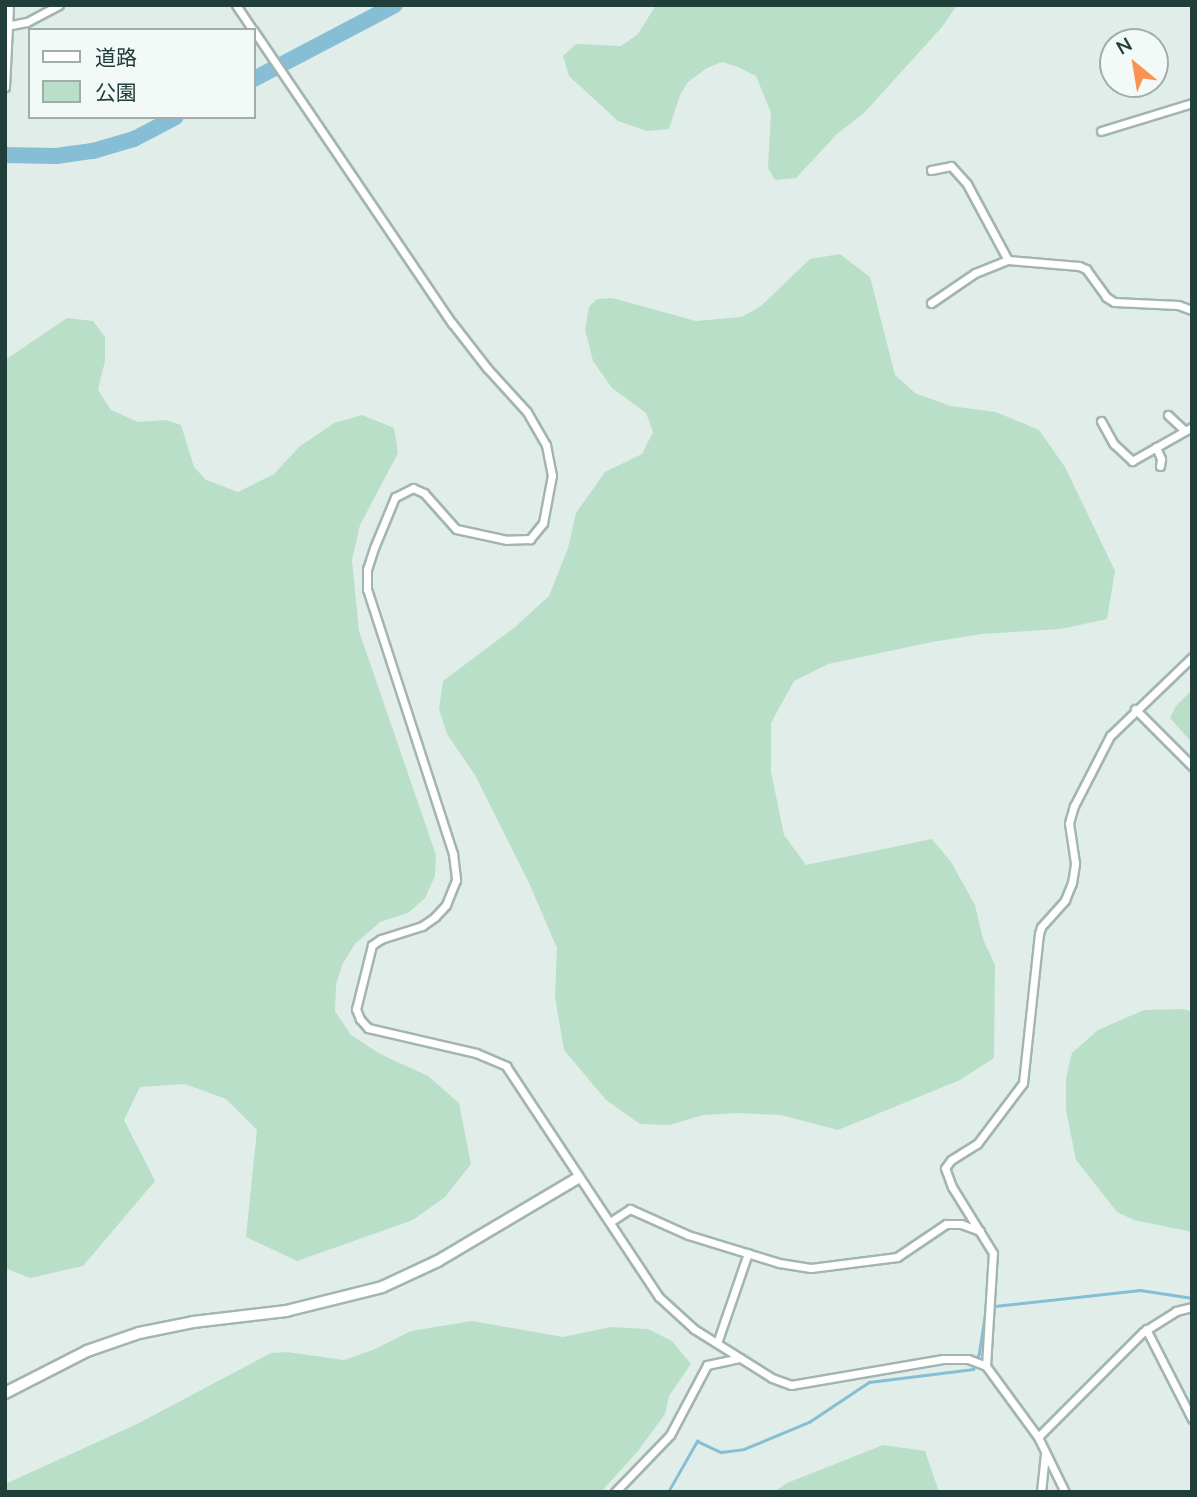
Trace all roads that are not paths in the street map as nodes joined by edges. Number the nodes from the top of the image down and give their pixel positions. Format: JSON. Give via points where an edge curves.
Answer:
{"nodes":[{"id":1,"x":9,"y":5,"type":"edge"},
{"id":2,"x":59,"y":5,"type":"edge"},
{"id":3,"x":236,"y":5,"type":"edge"},
{"id":4,"x":8,"y":26,"type":"edge"},
{"id":5,"x":251,"y":28,"type":"edge"},
{"id":6,"x":256,"y":36,"type":"edge"},
{"id":7,"x":5,"y":87,"type":"edge"},
{"id":8,"x":1192,"y":103,"type":"edge"},
{"id":9,"x":1101,"y":131,"type":"dead end"},
{"id":10,"x":931,"y":170,"type":"dead end"},
{"id":11,"x":1008,"y":260,"type":"junction"},
{"id":12,"x":931,"y":303,"type":"dead end"},
{"id":13,"x":1192,"y":310,"type":"edge"},
{"id":14,"x":1168,"y":415,"type":"dead end"},
{"id":15,"x":1101,"y":421,"type":"dead end"},
{"id":16,"x":1188,"y":429,"type":"edge"},
{"id":17,"x":1156,"y":447,"type":"junction"},
{"id":18,"x":1160,"y":466,"type":"dead end"},
{"id":19,"x":1192,"y":657,"type":"edge"},
{"id":20,"x":1135,"y":709,"type":"junction"},
{"id":21,"x":1192,"y":766,"type":"edge"},
{"id":22,"x":578,"y":1178,"type":"junction"},
{"id":23,"x":610,"y":1222,"type":"junction"},
{"id":24,"x":981,"y":1231,"type":"junction"},
{"id":25,"x":748,"y":1253,"type":"junction"},
{"id":26,"x":1192,"y":1307,"type":"edge"},
{"id":27,"x":1146,"y":1329,"type":"junction"},
{"id":28,"x":717,"y":1343,"type":"junction"},
{"id":29,"x":740,"y":1358,"type":"junction"},
{"id":30,"x":986,"y":1366,"type":"junction"},
{"id":31,"x":5,"y":1393,"type":"edge"},
{"id":32,"x":1192,"y":1419,"type":"edge"},
{"id":33,"x":1038,"y":1437,"type":"junction"},
{"id":34,"x":1045,"y":1452,"type":"junction"},
{"id":35,"x":615,"y":1492,"type":"edge"},
{"id":36,"x":1041,"y":1492,"type":"edge"},
{"id":37,"x":1065,"y":1492,"type":"edge"}],
"edges":[{"from":1,"to":4,"type":"street"},
{"from":2,"to":4,"type":"street","via":[[27,22]]},
{"from":3,"to":5,"type":"street"},
{"from":4,"to":7,"type":"street"},
{"from":6,"to":22,"type":"street","via":[[452,323],[527,412],[546,445],[551,475],[543,523],[530,538],[507,540],[456,528],[413,488],[395,497],[374,548],[367,589],[453,854],[456,880],[446,905],[435,917],[372,945],[356,1009],[368,1028],[476,1053],[506,1066]]},
{"from":8,"to":9,"type":"street"},
{"from":10,"to":11,"type":"street","via":[[951,166],[967,184]]},
{"from":11,"to":12,"type":"street","via":[[975,273]]},
{"from":11,"to":13,"type":"street","via":[[1069,263],[1086,269],[1114,302],[1178,305]]},
{"from":14,"to":16,"type":"street"},
{"from":15,"to":17,"type":"street","via":[[1114,444],[1132,461]]},
{"from":16,"to":17,"type":"street"},
{"from":17,"to":18,"type":"street"},
{"from":19,"to":20,"type":"street"},
{"from":20,"to":21,"type":"street"},
{"from":20,"to":24,"type":"street","via":[[1110,736],[1074,806],[1069,823],[1075,863],[1072,883],[1039,934],[1023,1083],[976,1144],[945,1168]]},
{"from":22,"to":23,"type":"street"},
{"from":22,"to":31,"type":"street","via":[[392,1283],[308,1307],[139,1333],[87,1351]]},
{"from":23,"to":25,"type":"street","via":[[630,1209],[688,1236]]},
{"from":23,"to":28,"type":"street","via":[[667,1307]]},
{"from":24,"to":25,"type":"street","via":[[946,1224],[897,1257],[818,1268]]},
{"from":24,"to":30,"type":"street","via":[[993,1253]]},
{"from":25,"to":28,"type":"street"},
{"from":26,"to":27,"type":"street","via":[[1169,1314]]},
{"from":27,"to":32,"type":"street"},
{"from":27,"to":33,"type":"street"},
{"from":28,"to":29,"type":"street"},
{"from":29,"to":30,"type":"street","via":[[791,1384],[943,1359],[968,1359]]},
{"from":29,"to":35,"type":"street","via":[[707,1365],[670,1435]]},
{"from":30,"to":33,"type":"street"},
{"from":33,"to":34,"type":"street"},
{"from":34,"to":36,"type":"street"},
{"from":34,"to":37,"type":"street"}]}
